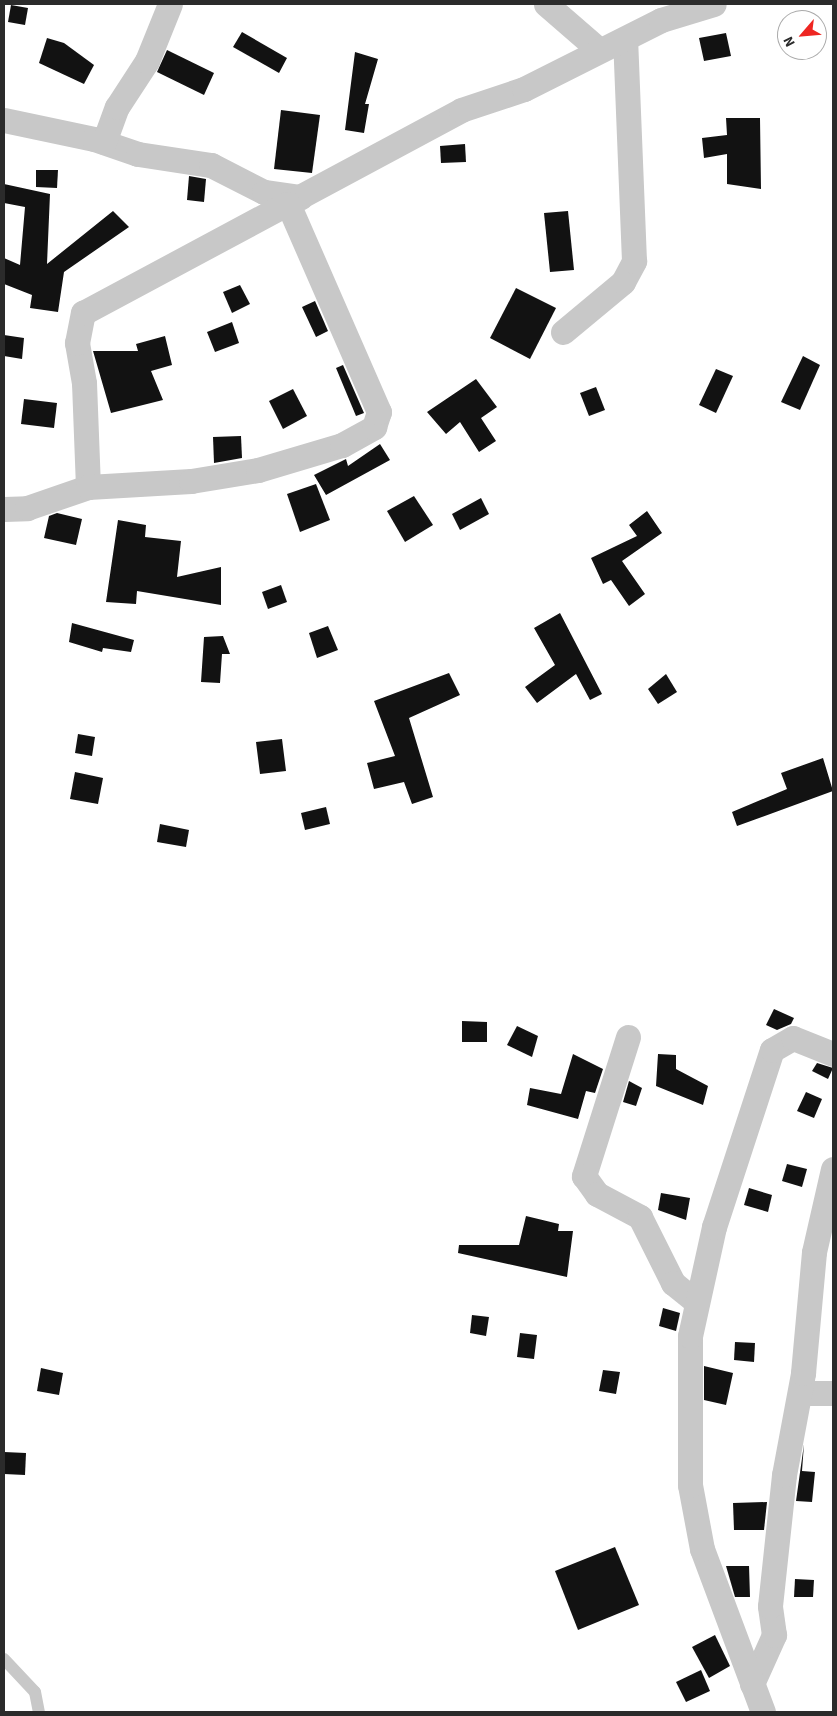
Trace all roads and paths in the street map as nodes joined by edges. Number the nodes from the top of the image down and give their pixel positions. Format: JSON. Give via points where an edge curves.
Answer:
{"nodes":[{"id":1,"x":170,"y":4,"type":"edge"},
{"id":2,"x":546,"y":4,"type":"edge"},
{"id":3,"x":714,"y":4,"type":"edge"},
{"id":4,"x":625,"y":39,"type":"junction"},
{"id":5,"x":598,"y":49,"type":"junction"},
{"id":6,"x":4,"y":120,"type":"edge"},
{"id":7,"x":104,"y":142,"type":"junction"},
{"id":8,"x":295,"y":200,"type":"junction"},
{"id":9,"x":563,"y":332,"type":"dead end"},
{"id":10,"x":88,"y":487,"type":"junction"},
{"id":11,"x":4,"y":509,"type":"edge"},
{"id":12,"x":628,"y":1037,"type":"dead end"},
{"id":13,"x":833,"y":1054,"type":"edge"},
{"id":14,"x":833,"y":1169,"type":"edge"},
{"id":15,"x":695,"y":1301,"type":"junction"},
{"id":16,"x":800,"y":1393,"type":"junction"},
{"id":17,"x":833,"y":1393,"type":"edge"},
{"id":18,"x":4,"y":1659,"type":"edge"},
{"id":19,"x":752,"y":1684,"type":"junction"},
{"id":20,"x":39,"y":1712,"type":"edge"},
{"id":21,"x":763,"y":1712,"type":"edge"}],
"edges":[{"from":1,"to":7,"type":"street","via":[[147,61],[117,107]]},
{"from":2,"to":5,"type":"street"},
{"from":3,"to":4,"type":"street","via":[[661,20]]},
{"from":4,"to":5,"type":"street"},
{"from":4,"to":9,"type":"street","via":[[634,261],[624,282]]},
{"from":5,"to":8,"type":"street","via":[[524,89],[461,110]]},
{"from":6,"to":7,"type":"street"},
{"from":7,"to":8,"type":"street","via":[[138,154],[211,165],[257,190]]},
{"from":8,"to":10,"type":"street","via":[[79,319]]},
{"from":8,"to":10,"type":"street","via":[[379,412],[374,427],[342,445],[258,470],[192,480]]},
{"from":10,"to":11,"type":"street","via":[[27,508]]},
{"from":12,"to":15,"type":"street","via":[[584,1176],[597,1194],[640,1216],[673,1283]]},
{"from":13,"to":15,"type":"street","via":[[793,1038],[772,1050],[714,1227]]},
{"from":14,"to":16,"type":"street","via":[[810,1274]]},
{"from":15,"to":19,"type":"street","via":[[687,1407],[690,1486],[702,1549]]},
{"from":16,"to":17,"type":"street"},
{"from":16,"to":19,"type":"street","via":[[784,1475],[770,1606],[774,1634]]},
{"from":18,"to":20,"type":"lane","via":[[35,1692]]},
{"from":19,"to":21,"type":"street"}]}
